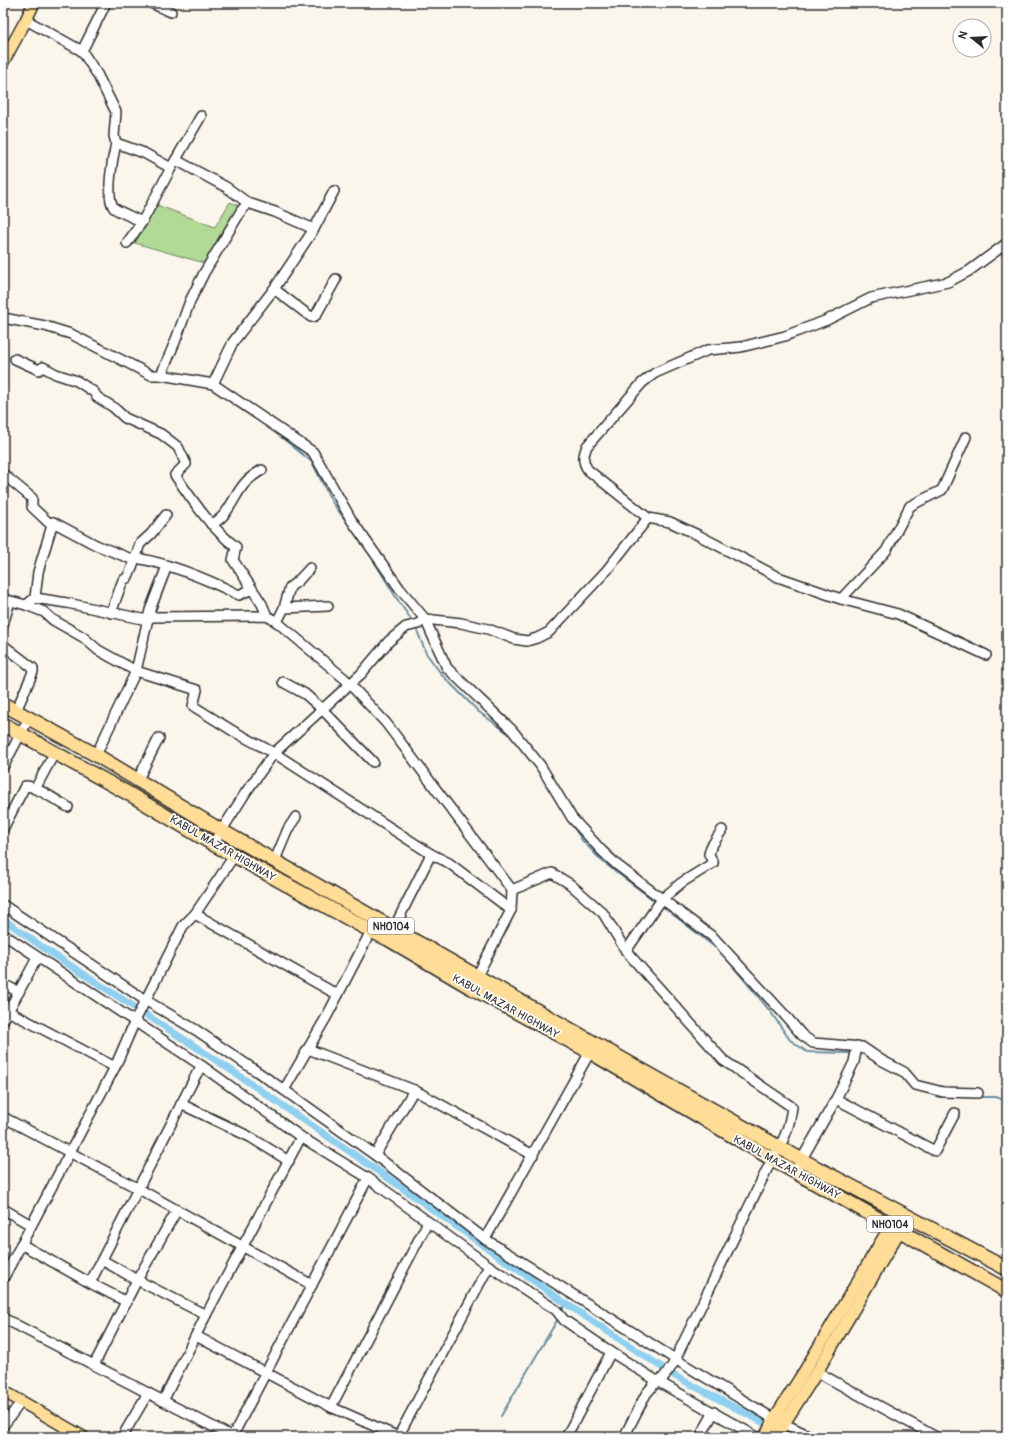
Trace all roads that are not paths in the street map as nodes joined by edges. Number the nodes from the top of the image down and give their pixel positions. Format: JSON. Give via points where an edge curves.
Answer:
{"nodes":[{"id":1,"x":34,"y":3,"type":"edge"},
{"id":2,"x":106,"y":3,"type":"edge"},
{"id":3,"x":151,"y":3,"type":"edge"},
{"id":4,"x":171,"y":12,"type":"dead end"},
{"id":5,"x":26,"y":20,"type":"junction"},
{"id":6,"x":82,"y":51,"type":"junction"},
{"id":7,"x":3,"y":62,"type":"edge"},
{"id":8,"x":201,"y":116,"type":"dead end"},
{"id":9,"x":116,"y":143,"type":"junction"},
{"id":10,"x":176,"y":160,"type":"junction"},
{"id":11,"x":171,"y":168,"type":"junction"},
{"id":12,"x":334,"y":191,"type":"dead end"},
{"id":13,"x":248,"y":203,"type":"junction"},
{"id":14,"x":142,"y":222,"type":"junction"},
{"id":15,"x":314,"y":228,"type":"junction"},
{"id":16,"x":127,"y":243,"type":"dead end"},
{"id":17,"x":1007,"y":243,"type":"edge"},
{"id":18,"x":336,"y":279,"type":"dead end"},
{"id":19,"x":274,"y":289,"type":"junction"},
{"id":20,"x":3,"y":318,"type":"edge"},
{"id":21,"x":16,"y":359,"type":"dead end"},
{"id":22,"x":161,"y":375,"type":"junction"},
{"id":23,"x":213,"y":384,"type":"junction"},
{"id":24,"x":966,"y":437,"type":"dead end"},
{"id":25,"x":262,"y":470,"type":"dead end"},
{"id":26,"x":3,"y":474,"type":"edge"},
{"id":27,"x":166,"y":515,"type":"dead end"},
{"id":28,"x":648,"y":518,"type":"junction"},
{"id":29,"x":53,"y":522,"type":"junction"},
{"id":30,"x":211,"y":524,"type":"junction"},
{"id":31,"x":135,"y":559,"type":"junction"},
{"id":32,"x":167,"y":566,"type":"junction"},
{"id":33,"x":310,"y":568,"type":"dead end"},
{"id":34,"x":252,"y":589,"type":"junction"},
{"id":35,"x":35,"y":598,"type":"junction"},
{"id":36,"x":841,"y":599,"type":"junction"},
{"id":37,"x":6,"y":600,"type":"edge"},
{"id":38,"x":26,"y":605,"type":"junction"},
{"id":39,"x":328,"y":606,"type":"dead end"},
{"id":40,"x":284,"y":608,"type":"junction"},
{"id":41,"x":111,"y":613,"type":"junction"},
{"id":42,"x":266,"y":616,"type":"junction"},
{"id":43,"x":147,"y":620,"type":"junction"},
{"id":44,"x":421,"y":621,"type":"junction"},
{"id":45,"x":277,"y":622,"type":"junction"},
{"id":46,"x":3,"y":625,"type":"edge"},
{"id":47,"x":3,"y":645,"type":"edge"},
{"id":48,"x":986,"y":655,"type":"dead end"},
{"id":49,"x":136,"y":672,"type":"junction"},
{"id":50,"x":283,"y":682,"type":"dead end"},
{"id":51,"x":349,"y":684,"type":"junction"},
{"id":52,"x":3,"y":704,"type":"edge"},
{"id":53,"x":322,"y":709,"type":"junction"},
{"id":54,"x":16,"y":711,"type":"junction"},
{"id":55,"x":30,"y":718,"type":"junction"},
{"id":56,"x":3,"y":724,"type":"edge"},
{"id":57,"x":21,"y":733,"type":"junction"},
{"id":58,"x":159,"y":738,"type":"dead end"},
{"id":59,"x":55,"y":752,"type":"junction"},
{"id":60,"x":274,"y":753,"type":"junction"},
{"id":61,"x":96,"y":755,"type":"junction"},
{"id":62,"x":373,"y":762,"type":"dead end"},
{"id":63,"x":3,"y":767,"type":"edge"},
{"id":64,"x":138,"y":779,"type":"junction"},
{"id":65,"x":35,"y":789,"type":"junction"},
{"id":66,"x":68,"y":807,"type":"dead end"},
{"id":67,"x":296,"y":817,"type":"dead end"},
{"id":68,"x":3,"y":829,"type":"edge"},
{"id":69,"x":722,"y":830,"type":"dead end"},
{"id":70,"x":222,"y":831,"type":"junction"},
{"id":71,"x":213,"y":844,"type":"junction"},
{"id":72,"x":431,"y":854,"type":"junction"},
{"id":73,"x":234,"y":856,"type":"junction"},
{"id":74,"x":274,"y":860,"type":"junction"},
{"id":75,"x":512,"y":890,"type":"junction"},
{"id":76,"x":660,"y":902,"type":"junction"},
{"id":77,"x":3,"y":905,"type":"edge"},
{"id":78,"x":511,"y":910,"type":"junction"},
{"id":79,"x":195,"y":914,"type":"junction"},
{"id":80,"x":394,"y":928,"type":"junction"},
{"id":81,"x":371,"y":931,"type":"junction"},
{"id":82,"x":3,"y":934,"type":"edge"},
{"id":83,"x":626,"y":951,"type":"junction"},
{"id":84,"x":37,"y":958,"type":"junction"},
{"id":85,"x":477,"y":976,"type":"junction"},
{"id":86,"x":3,"y":984,"type":"edge"},
{"id":87,"x":19,"y":992,"type":"junction"},
{"id":88,"x":338,"y":995,"type":"junction"},
{"id":89,"x":140,"y":1010,"type":"junction"},
{"id":90,"x":8,"y":1011,"type":"junction"},
{"id":91,"x":3,"y":1021,"type":"edge"},
{"id":92,"x":857,"y":1046,"type":"junction"},
{"id":93,"x":308,"y":1049,"type":"junction"},
{"id":94,"x":590,"y":1052,"type":"junction"},
{"id":95,"x":202,"y":1066,"type":"junction"},
{"id":96,"x":115,"y":1067,"type":"junction"},
{"id":97,"x":284,"y":1090,"type":"junction"},
{"id":98,"x":414,"y":1090,"type":"junction"},
{"id":99,"x":978,"y":1093,"type":"dead end"},
{"id":100,"x":836,"y":1099,"type":"junction"},
{"id":101,"x":181,"y":1104,"type":"junction"},
{"id":102,"x":955,"y":1113,"type":"dead end"},
{"id":103,"x":3,"y":1117,"type":"edge"},
{"id":104,"x":301,"y":1137,"type":"junction"},
{"id":105,"x":780,"y":1147,"type":"junction"},
{"id":106,"x":70,"y":1153,"type":"junction"},
{"id":107,"x":375,"y":1155,"type":"junction"},
{"id":108,"x":533,"y":1155,"type":"junction"},
{"id":109,"x":772,"y":1159,"type":"junction"},
{"id":110,"x":802,"y":1160,"type":"junction"},
{"id":111,"x":289,"y":1161,"type":"junction"},
{"id":112,"x":795,"y":1171,"type":"junction"},
{"id":113,"x":368,"y":1178,"type":"junction"},
{"id":114,"x":139,"y":1189,"type":"junction"},
{"id":115,"x":3,"y":1209,"type":"edge"},
{"id":116,"x":177,"y":1210,"type":"junction"},
{"id":117,"x":428,"y":1222,"type":"junction"},
{"id":118,"x":31,"y":1224,"type":"junction"},
{"id":119,"x":895,"y":1227,"type":"junction"},
{"id":120,"x":485,"y":1239,"type":"junction"},
{"id":121,"x":21,"y":1244,"type":"junction"},
{"id":122,"x":243,"y":1247,"type":"junction"},
{"id":123,"x":102,"y":1260,"type":"junction"},
{"id":124,"x":489,"y":1266,"type":"junction"},
{"id":125,"x":1007,"y":1269,"type":"edge"},
{"id":126,"x":3,"y":1279,"type":"edge"},
{"id":127,"x":137,"y":1280,"type":"junction"},
{"id":128,"x":90,"y":1283,"type":"junction"},
{"id":129,"x":312,"y":1286,"type":"junction"},
{"id":130,"x":1007,"y":1291,"type":"edge"},
{"id":131,"x":127,"y":1302,"type":"junction"},
{"id":132,"x":206,"y":1315,"type":"junction"},
{"id":133,"x":3,"y":1318,"type":"edge"},
{"id":134,"x":196,"y":1336,"type":"junction"},
{"id":135,"x":611,"y":1352,"type":"junction"},
{"id":136,"x":674,"y":1363,"type":"junction"},
{"id":137,"x":94,"y":1365,"type":"junction"},
{"id":138,"x":817,"y":1372,"type":"junction"},
{"id":139,"x":265,"y":1373,"type":"junction"},
{"id":140,"x":660,"y":1380,"type":"junction"},
{"id":141,"x":3,"y":1391,"type":"edge"},
{"id":142,"x":148,"y":1393,"type":"junction"},
{"id":143,"x":163,"y":1401,"type":"junction"},
{"id":144,"x":21,"y":1402,"type":"junction"},
{"id":145,"x":331,"y":1407,"type":"junction"},
{"id":146,"x":714,"y":1412,"type":"junction"},
{"id":147,"x":779,"y":1422,"type":"junction"},
{"id":148,"x":3,"y":1426,"type":"edge"},
{"id":149,"x":81,"y":1436,"type":"edge"},
{"id":150,"x":122,"y":1437,"type":"edge"},
{"id":151,"x":233,"y":1437,"type":"edge"},
{"id":152,"x":398,"y":1437,"type":"edge"},
{"id":153,"x":566,"y":1437,"type":"edge"},
{"id":154,"x":624,"y":1437,"type":"edge"},
{"id":155,"x":700,"y":1437,"type":"edge"},
{"id":156,"x":757,"y":1437,"type":"edge"},
{"id":157,"x":765,"y":1437,"type":"edge"},
{"id":158,"x":776,"y":1437,"type":"edge"},
{"id":159,"x":812,"y":1437,"type":"edge"},
{"id":160,"x":936,"y":1437,"type":"edge"}],
"edges":[{"from":1,"to":5,"type":"main road"},
{"from":2,"to":6,"type":"street"},
{"from":3,"to":4,"type":"street"},
{"from":5,"to":6,"type":"street"},
{"from":5,"to":7,"type":"main road"},
{"from":6,"to":9,"type":"street","via":[[116,112]]},
{"from":8,"to":10,"type":"street"},
{"from":9,"to":11,"type":"street","via":[[144,153]]},
{"from":9,"to":14,"type":"street","via":[[110,181],[111,201],[115,209]]},
{"from":10,"to":11,"type":"street"},
{"from":10,"to":13,"type":"street","via":[[226,187]]},
{"from":11,"to":14,"type":"street"},
{"from":12,"to":15,"type":"street"},
{"from":13,"to":15,"type":"street"},
{"from":13,"to":22,"type":"street","via":[[200,280]]},
{"from":14,"to":16,"type":"street"},
{"from":15,"to":19,"type":"street"},
{"from":17,"to":28,"type":"street","via":[[969,271],[948,282],[871,298],[827,320],[786,336],[741,347],[708,350],[654,373],[642,383],[587,446],[583,462],[588,470]]},
{"from":18,"to":19,"type":"street","via":[[313,317]]},
{"from":19,"to":23,"type":"street","via":[[233,342]]},
{"from":20,"to":22,"type":"street","via":[[71,334],[151,375]]},
{"from":21,"to":30,"type":"street","via":[[39,370],[43,367],[77,381],[125,418],[161,434],[178,447],[186,464],[175,475]]},
{"from":22,"to":23,"type":"street"},
{"from":23,"to":44,"type":"street","via":[[313,452],[352,522]]},
{"from":24,"to":36,"type":"street","via":[[942,490],[910,506],[886,551]]},
{"from":25,"to":30,"type":"street","via":[[246,481],[229,507]]},
{"from":26,"to":29,"type":"street","via":[[32,498],[32,507],[49,523]]},
{"from":27,"to":31,"type":"street","via":[[140,544]]},
{"from":28,"to":36,"type":"street","via":[[670,522],[778,577]]},
{"from":28,"to":44,"type":"street","via":[[601,576],[549,632],[537,638],[527,641],[462,623]]},
{"from":29,"to":31,"type":"street","via":[[96,545]]},
{"from":29,"to":35,"type":"street","via":[[38,572]]},
{"from":30,"to":34,"type":"street","via":[[236,547],[233,560]]},
{"from":31,"to":32,"type":"street"},
{"from":31,"to":41,"type":"street","via":[[127,578],[123,580]]},
{"from":32,"to":34,"type":"street","via":[[207,579],[239,595]]},
{"from":32,"to":43,"type":"street"},
{"from":33,"to":40,"type":"street","via":[[290,587]]},
{"from":34,"to":42,"type":"street"},
{"from":35,"to":38,"type":"street"},
{"from":35,"to":41,"type":"street"},
{"from":36,"to":48,"type":"street","via":[[898,614]]},
{"from":37,"to":38,"type":"street"},
{"from":37,"to":46,"type":"street"},
{"from":38,"to":49,"type":"street","via":[[44,612],[98,650]]},
{"from":39,"to":40,"type":"street"},
{"from":40,"to":45,"type":"street"},
{"from":41,"to":43,"type":"street"},
{"from":42,"to":43,"type":"street","via":[[152,617]]},
{"from":42,"to":45,"type":"street"},
{"from":43,"to":49,"type":"street"},
{"from":44,"to":51,"type":"street","via":[[406,627],[389,641]]},
{"from":44,"to":76,"type":"street","via":[[447,668],[512,730],[540,765],[572,818],[602,851]]},
{"from":45,"to":51,"type":"street","via":[[337,671]]},
{"from":47,"to":54,"type":"street","via":[[32,668],[33,672]]},
{"from":49,"to":60,"type":"street","via":[[197,690],[193,706]]},
{"from":49,"to":61,"type":"street"},
{"from":50,"to":53,"type":"street","via":[[305,694]]},
{"from":51,"to":53,"type":"street"},
{"from":51,"to":75,"type":"street","via":[[386,723]]},
{"from":52,"to":54,"type":"highway","name":"KABUL MAZAR HIGHWAY","number":"NH0104"},
{"from":53,"to":60,"type":"street"},
{"from":53,"to":62,"type":"street"},
{"from":54,"to":55,"type":"highway","name":"KABUL MAZAR HIGHWAY","number":"NH0104"},
{"from":55,"to":57,"type":"street"},
{"from":55,"to":61,"type":"highway","name":"KABUL MAZAR HIGHWAY","number":"NH0104"},
{"from":56,"to":57,"type":"highway","name":"KABUL MAZAR HIGHWAY","number":"NH0104"},
{"from":57,"to":59,"type":"highway","name":"KABUL MAZAR HIGHWAY","number":"NH0104"},
{"from":57,"to":63,"type":"street"},
{"from":58,"to":64,"type":"street"},
{"from":59,"to":65,"type":"street"},
{"from":59,"to":71,"type":"highway","name":"KABUL MAZAR HIGHWAY","number":"NH0104"},
{"from":60,"to":70,"type":"street"},
{"from":60,"to":72,"type":"street"},
{"from":61,"to":64,"type":"highway","name":"KABUL MAZAR HIGHWAY","number":"NH0104"},
{"from":64,"to":70,"type":"highway","name":"KABUL MAZAR HIGHWAY","number":"NH0104"},
{"from":65,"to":66,"type":"street"},
{"from":65,"to":68,"type":"street","via":[[25,786]]},
{"from":67,"to":74,"type":"street"},
{"from":69,"to":76,"type":"street","via":[[709,854],[713,863],[681,883]]},
{"from":70,"to":71,"type":"street"},
{"from":70,"to":74,"type":"highway","name":"KABUL MAZAR HIGHWAY","number":"NH0104"},
{"from":71,"to":73,"type":"highway","name":"KABUL MAZAR HIGHWAY","number":"NH0104"},
{"from":72,"to":78,"type":"street","via":[[449,863]]},
{"from":72,"to":80,"type":"street"},
{"from":73,"to":79,"type":"street"},
{"from":73,"to":81,"type":"highway","name":"KABUL MAZAR HIGHWAY","number":"NH0104"},
{"from":74,"to":80,"type":"highway","name":"KABUL MAZAR HIGHWAY","number":"NH0104"},
{"from":75,"to":78,"type":"street"},
{"from":75,"to":83,"type":"street","via":[[552,873],[570,884],[603,913]]},
{"from":76,"to":83,"type":"street"},
{"from":76,"to":92,"type":"street","via":[[713,937],[802,1035],[813,1043]]},
{"from":77,"to":89,"type":"street"},
{"from":78,"to":85,"type":"street"},
{"from":79,"to":88,"type":"street"},
{"from":79,"to":89,"type":"street","via":[[183,926]]},
{"from":80,"to":85,"type":"highway","name":"KABUL MAZAR HIGHWAY","number":"NH0104"},
{"from":81,"to":88,"type":"street"},
{"from":81,"to":94,"type":"highway","name":"KABUL MAZAR HIGHWAY","number":"NH0104"},
{"from":82,"to":84,"type":"street"},
{"from":83,"to":105,"type":"street","via":[[723,1060],[792,1108],[790,1125]]},
{"from":84,"to":87,"type":"street"},
{"from":84,"to":89,"type":"street"},
{"from":85,"to":105,"type":"highway","name":"KABUL MAZAR HIGHWAY","number":"NH0104"},
{"from":86,"to":87,"type":"street"},
{"from":87,"to":90,"type":"street"},
{"from":88,"to":93,"type":"street"},
{"from":89,"to":95,"type":"street"},
{"from":89,"to":96,"type":"street"},
{"from":89,"to":97,"type":"street","via":[[196,1030]]},
{"from":90,"to":91,"type":"street"},
{"from":90,"to":96,"type":"street"},
{"from":92,"to":99,"type":"street","via":[[904,1072],[915,1085],[943,1092]]},
{"from":92,"to":100,"type":"street","via":[[854,1062]]},
{"from":93,"to":97,"type":"street"},
{"from":93,"to":98,"type":"street"},
{"from":94,"to":108,"type":"street"},
{"from":94,"to":109,"type":"highway","name":"KABUL MAZAR HIGHWAY","number":"NH0104"},
{"from":95,"to":101,"type":"street"},
{"from":95,"to":104,"type":"street"},
{"from":96,"to":106,"type":"street"},
{"from":97,"to":107,"type":"street"},
{"from":98,"to":107,"type":"street"},
{"from":98,"to":108,"type":"street"},
{"from":100,"to":102,"type":"street","via":[[934,1151]]},
{"from":100,"to":110,"type":"street"},
{"from":101,"to":111,"type":"street","via":[[250,1137]]},
{"from":101,"to":114,"type":"street"},
{"from":103,"to":106,"type":"street"},
{"from":104,"to":111,"type":"street"},
{"from":104,"to":113,"type":"street"},
{"from":105,"to":109,"type":"street"},
{"from":105,"to":110,"type":"highway","name":"KABUL MAZAR HIGHWAY","number":"NH0104"},
{"from":106,"to":114,"type":"street"},
{"from":106,"to":118,"type":"street"},
{"from":107,"to":120,"type":"street"},
{"from":108,"to":120,"type":"street"},
{"from":109,"to":112,"type":"highway","name":"KABUL MAZAR HIGHWAY","number":"NH0104"},
{"from":109,"to":136,"type":"street"},
{"from":110,"to":112,"type":"street"},
{"from":110,"to":125,"type":"highway","name":"KABUL MAZAR HIGHWAY","number":"NH0104"},
{"from":111,"to":122,"type":"street"},
{"from":112,"to":119,"type":"highway","name":"KABUL MAZAR HIGHWAY","number":"NH0104"},
{"from":113,"to":117,"type":"street"},
{"from":113,"to":129,"type":"street"},
{"from":114,"to":116,"type":"street"},
{"from":114,"to":123,"type":"street"},
{"from":115,"to":118,"type":"street"},
{"from":116,"to":122,"type":"street"},
{"from":116,"to":127,"type":"street"},
{"from":117,"to":124,"type":"street"},
{"from":117,"to":145,"type":"street"},
{"from":118,"to":121,"type":"street"},
{"from":119,"to":130,"type":"highway","name":"KABUL MAZAR HIGHWAY","number":"NH0104"},
{"from":119,"to":138,"type":"main road"},
{"from":119,"to":147,"type":"main road","via":[[804,1372]]},
{"from":120,"to":136,"type":"street"},
{"from":121,"to":126,"type":"street"},
{"from":121,"to":128,"type":"street"},
{"from":122,"to":129,"type":"street"},
{"from":122,"to":132,"type":"street"},
{"from":123,"to":127,"type":"street"},
{"from":123,"to":128,"type":"street"},
{"from":124,"to":135,"type":"street","via":[[556,1310],[564,1320]]},
{"from":124,"to":152,"type":"street"},
{"from":127,"to":131,"type":"street"},
{"from":127,"to":132,"type":"street"},
{"from":128,"to":131,"type":"street"},
{"from":129,"to":139,"type":"street"},
{"from":131,"to":137,"type":"street"},
{"from":132,"to":134,"type":"street"},
{"from":133,"to":137,"type":"street"},
{"from":134,"to":139,"type":"street"},
{"from":134,"to":143,"type":"street"},
{"from":135,"to":140,"type":"street"},
{"from":135,"to":153,"type":"street"},
{"from":136,"to":140,"type":"street"},
{"from":136,"to":147,"type":"street"},
{"from":137,"to":142,"type":"street"},
{"from":138,"to":147,"type":"main road"},
{"from":138,"to":160,"type":"street"},
{"from":139,"to":145,"type":"street"},
{"from":139,"to":151,"type":"street"},
{"from":140,"to":146,"type":"street"},
{"from":140,"to":154,"type":"street","via":[[646,1394]]},
{"from":141,"to":144,"type":"main road"},
{"from":142,"to":143,"type":"street"},
{"from":142,"to":150,"type":"street"},
{"from":143,"to":151,"type":"street"},
{"from":144,"to":148,"type":"street"},
{"from":144,"to":149,"type":"main road"},
{"from":145,"to":152,"type":"street"},
{"from":146,"to":155,"type":"street"},
{"from":146,"to":156,"type":"street"},
{"from":147,"to":157,"type":"main road"},
{"from":147,"to":158,"type":"main road"},
{"from":147,"to":159,"type":"street"}]}
